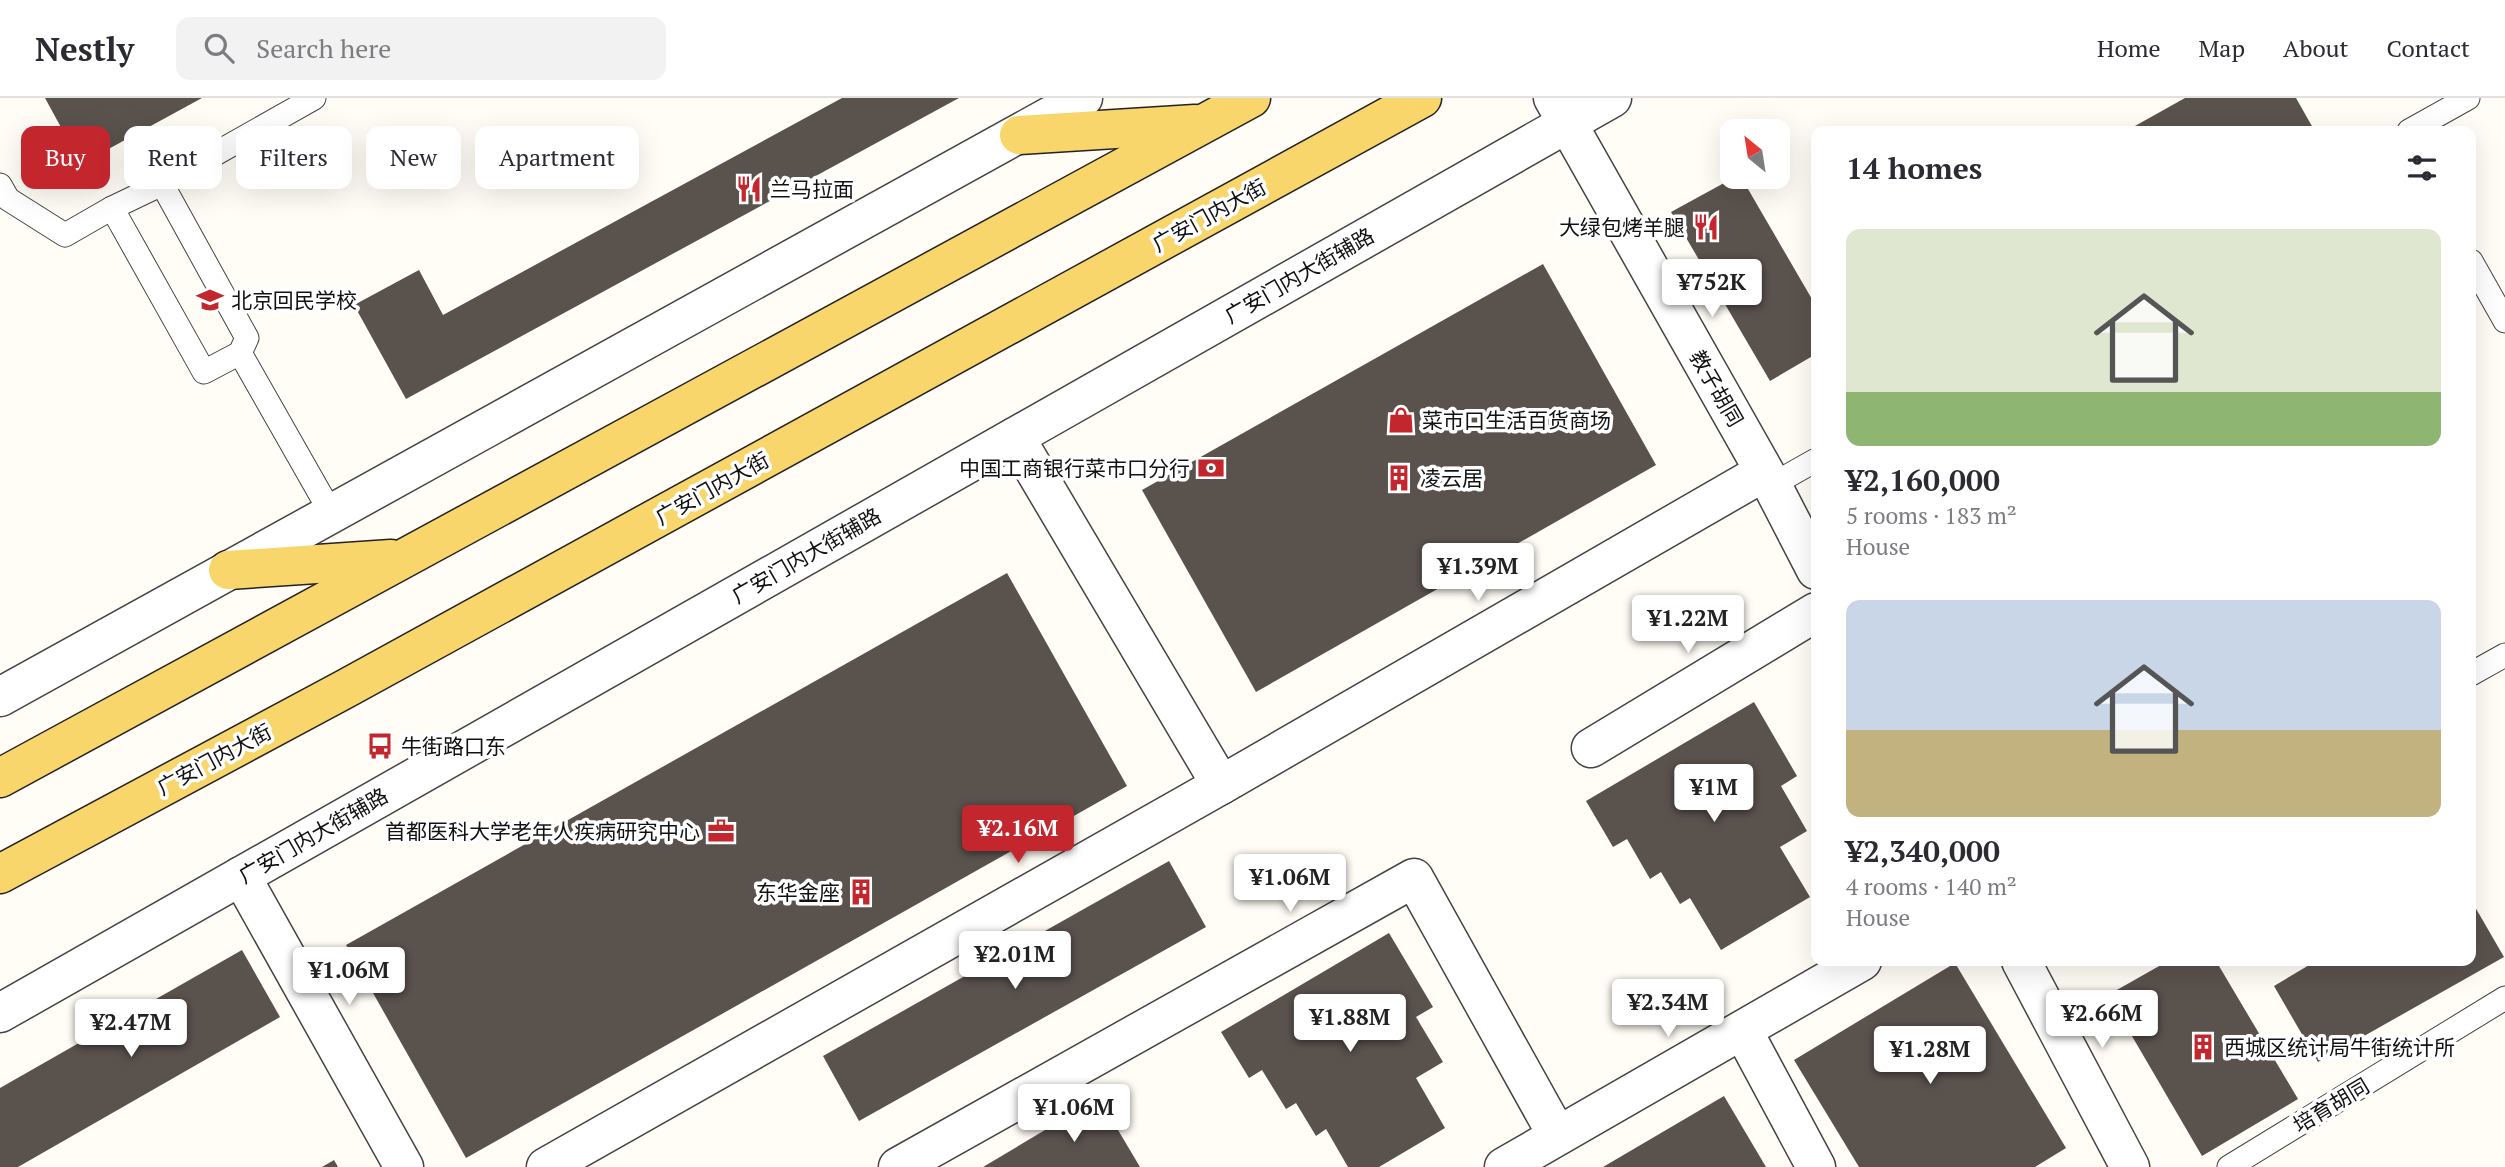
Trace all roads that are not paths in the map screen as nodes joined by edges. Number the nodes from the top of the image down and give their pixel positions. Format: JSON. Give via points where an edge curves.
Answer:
{"nodes":[{"id":1,"x":314,"y":98,"type":"edge"},
{"id":2,"x":1083,"y":98,"type":"edge"},
{"id":3,"x":1251,"y":98,"type":"edge"},
{"id":4,"x":1422,"y":98,"type":"edge"},
{"id":5,"x":1612,"y":98,"type":"edge"},
{"id":6,"x":2468,"y":98,"type":"edge"},
{"id":7,"x":1560,"y":111,"type":"edge"},
{"id":8,"x":1207,"y":123,"type":"junction"},
{"id":9,"x":2418,"y":126,"type":"edge"},
{"id":10,"x":1019,"y":135,"type":"junction"},
{"id":11,"x":222,"y":150,"type":"edge"},
{"id":12,"x":0,"y":185,"type":"edge"},
{"id":13,"x":152,"y":189,"type":"edge"},
{"id":14,"x":165,"y":189,"type":"edge"},
{"id":15,"x":112,"y":208,"type":"junction"},
{"id":16,"x":2476,"y":270,"type":"edge"},
{"id":17,"x":2505,"y":321,"type":"edge"},
{"id":18,"x":240,"y":353,"type":"junction"},
{"id":19,"x":1015,"y":437,"type":"junction"},
{"id":20,"x":1811,"y":462,"type":"edge"},
{"id":21,"x":1768,"y":478,"type":"junction"},
{"id":22,"x":331,"y":513,"type":"junction"},
{"id":23,"x":404,"y":558,"type":"junction"},
{"id":24,"x":1811,"y":560,"type":"edge"},
{"id":25,"x":228,"y":570,"type":"junction"},
{"id":26,"x":1811,"y":615,"type":"edge"},
{"id":27,"x":2505,"y":654,"type":"edge"},
{"id":28,"x":2476,"y":671,"type":"edge"},
{"id":29,"x":0,"y":697,"type":"edge"},
{"id":30,"x":1591,"y":748,"type":"dead end"},
{"id":31,"x":0,"y":778,"type":"edge"},
{"id":32,"x":1220,"y":785,"type":"junction"},
{"id":33,"x":0,"y":874,"type":"edge"},
{"id":34,"x":241,"y":876,"type":"junction"},
{"id":35,"x":1854,"y":966,"type":"edge"},
{"id":36,"x":2024,"y":966,"type":"edge"},
{"id":37,"x":2505,"y":998,"type":"edge"},
{"id":38,"x":0,"y":1013,"type":"edge"},
{"id":39,"x":1743,"y":1031,"type":"junction"},
{"id":40,"x":1557,"y":1135,"type":"junction"},
{"id":41,"x":404,"y":1167,"type":"edge"},
{"id":42,"x":546,"y":1167,"type":"edge"},
{"id":43,"x":898,"y":1167,"type":"edge"},
{"id":44,"x":1504,"y":1167,"type":"edge"},
{"id":45,"x":1816,"y":1167,"type":"edge"},
{"id":46,"x":2130,"y":1167,"type":"edge"},
{"id":47,"x":2229,"y":1167,"type":"edge"}],
"edges":[{"from":1,"to":11,"type":"lane"},
{"from":2,"to":10,"type":"street"},
{"from":3,"to":8,"type":"main road"},
{"from":4,"to":33,"type":"main road","name":"广安门内大街"},
{"from":5,"to":7,"type":"street","name":"广安门内大街辅路"},
{"from":6,"to":9,"type":"lane"},
{"from":7,"to":19,"type":"street","name":"广安门内大街辅路"},
{"from":7,"to":21,"type":"street","name":"教子胡同"},
{"from":8,"to":10,"type":"main road"},
{"from":8,"to":23,"type":"main road"},
{"from":10,"to":22,"type":"street"},
{"from":12,"to":15,"type":"lane","via":[[9,198],[65,234]]},
{"from":13,"to":15,"type":"lane"},
{"from":14,"to":18,"type":"lane","via":[[247,338]]},
{"from":15,"to":18,"type":"lane","via":[[204,372]]},
{"from":16,"to":17,"type":"lane"},
{"from":18,"to":22,"type":"lane"},
{"from":19,"to":32,"type":"street"},
{"from":19,"to":34,"type":"street","name":"广安门内大街辅路"},
{"from":20,"to":21,"type":"lane"},
{"from":21,"to":24,"type":"street","name":"教子胡同"},
{"from":21,"to":32,"type":"street"},
{"from":22,"to":25,"type":"street"},
{"from":23,"to":25,"type":"main road"},
{"from":23,"to":31,"type":"main road"},
{"from":25,"to":29,"type":"street"},
{"from":26,"to":30,"type":"street"},
{"from":27,"to":28,"type":"lane"},
{"from":32,"to":42,"type":"street"},
{"from":34,"to":38,"type":"street","name":"广安门内大街辅路"},
{"from":34,"to":41,"type":"street"},
{"from":35,"to":39,"type":"street"},
{"from":36,"to":46,"type":"street"},
{"from":37,"to":47,"type":"lane","name":"培育胡同"},
{"from":39,"to":40,"type":"street"},
{"from":39,"to":45,"type":"street"},
{"from":40,"to":43,"type":"street","via":[[1414,878]]},
{"from":40,"to":44,"type":"street"}]}
